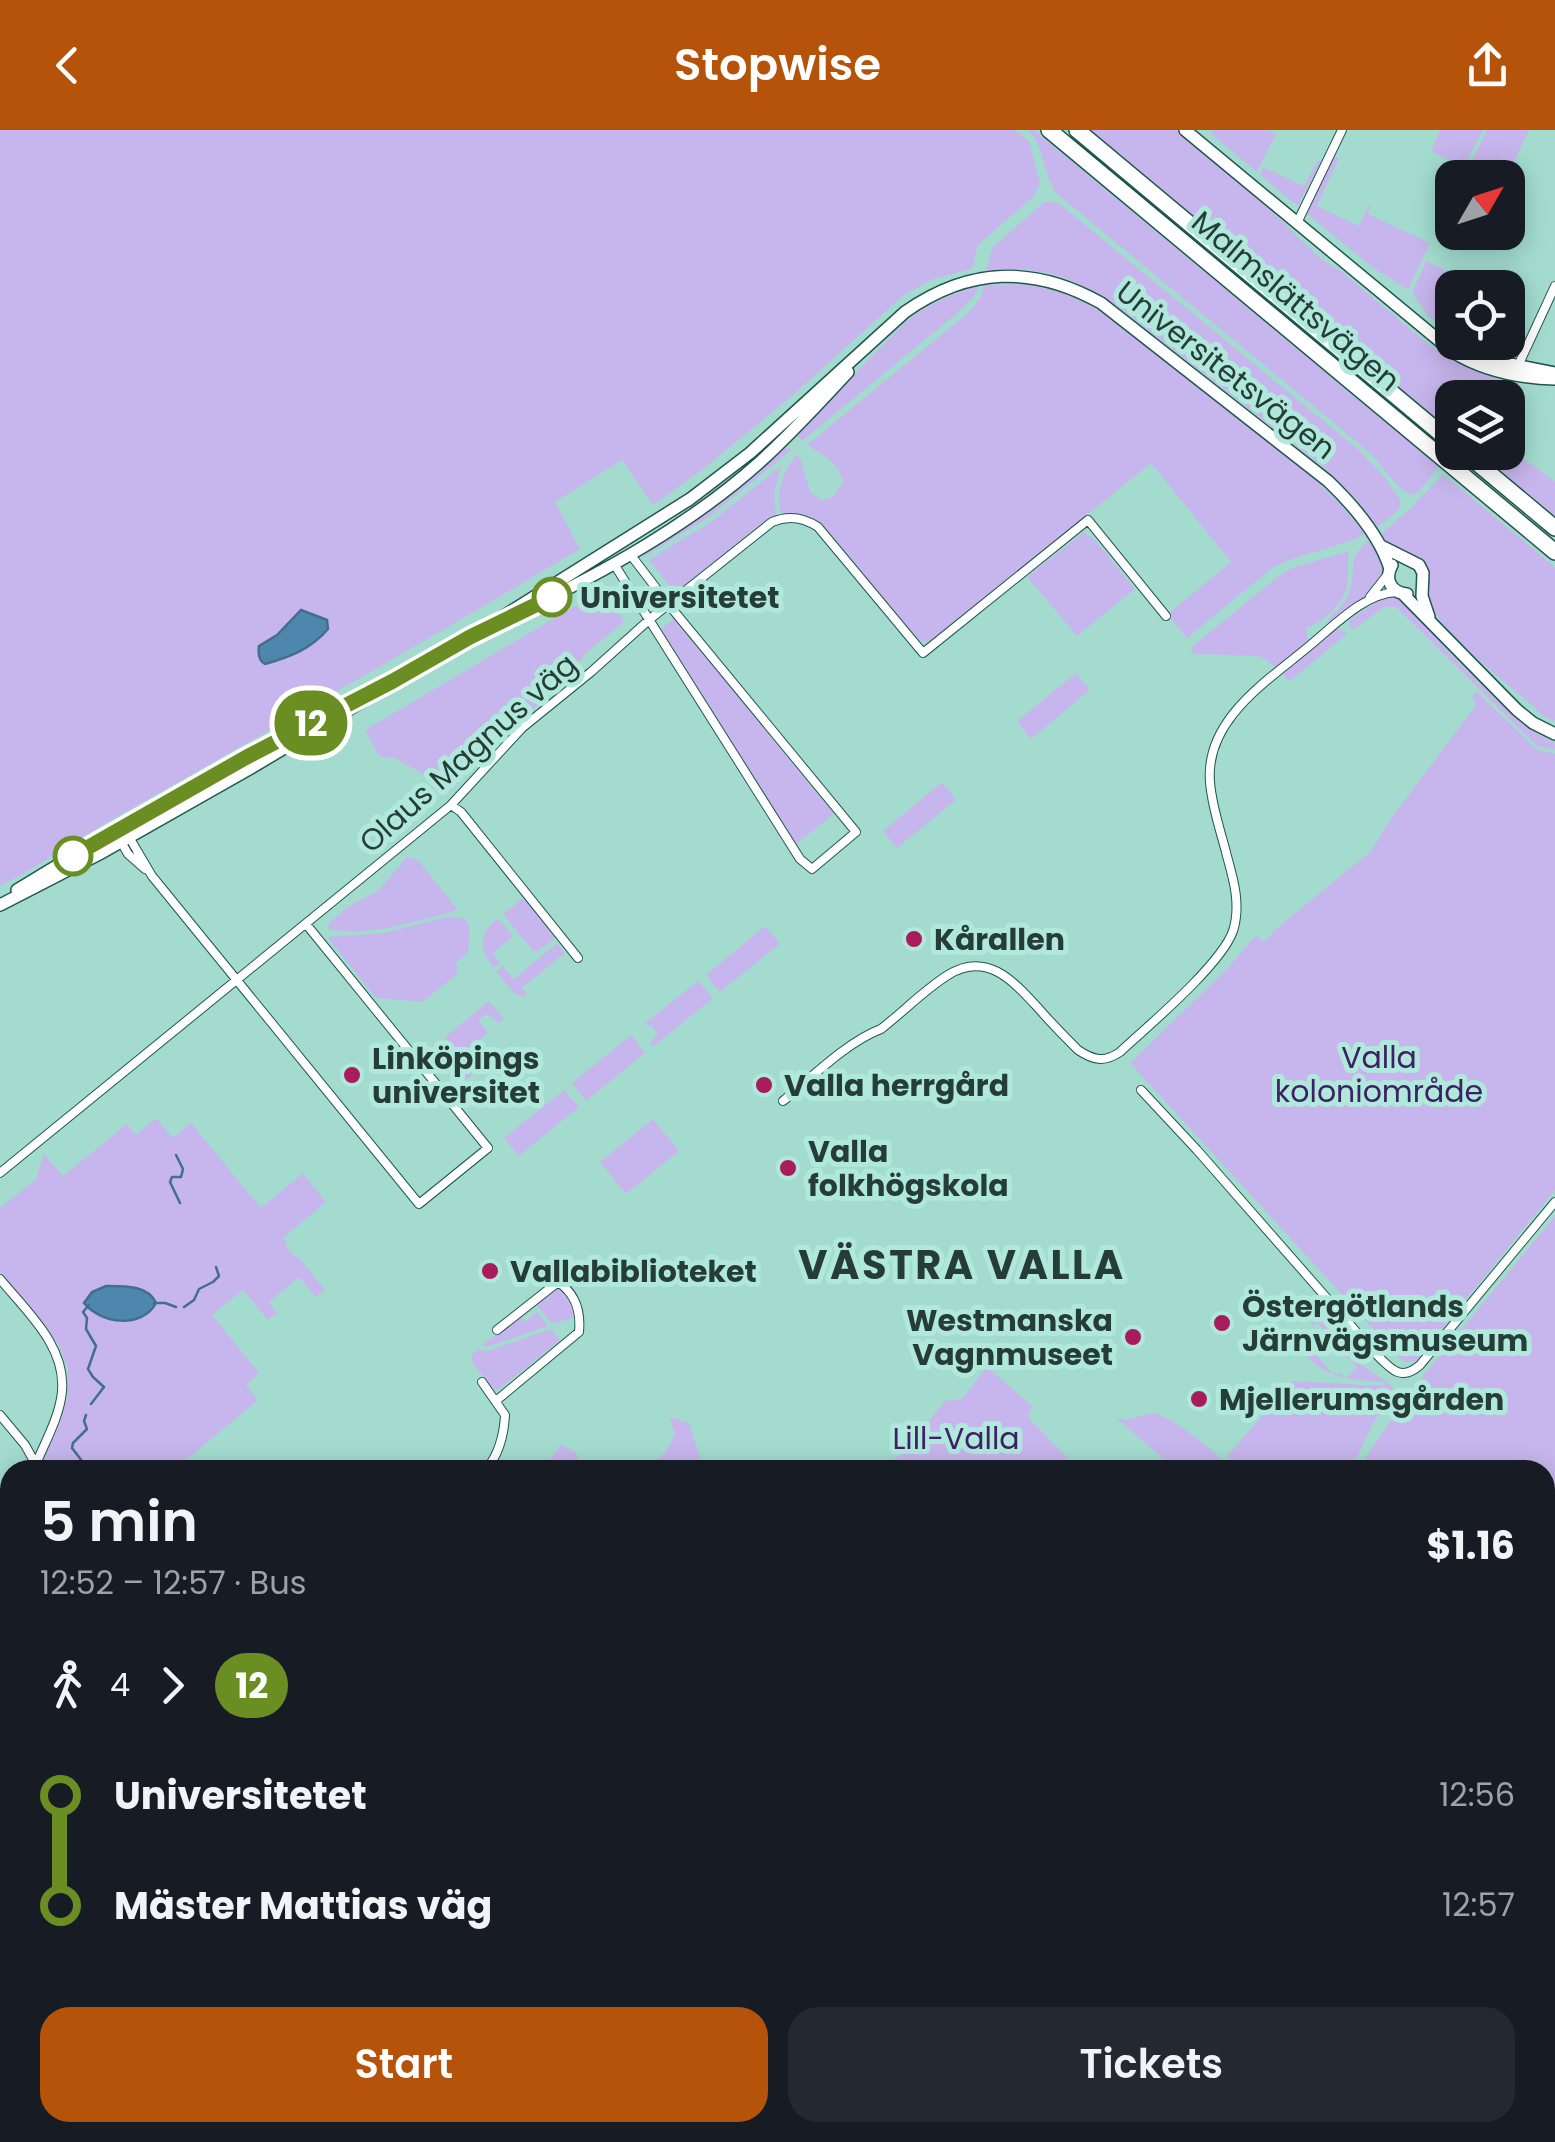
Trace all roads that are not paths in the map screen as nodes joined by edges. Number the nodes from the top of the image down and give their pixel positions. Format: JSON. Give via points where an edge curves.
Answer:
{"nodes":[{"id":1,"x":1049,"y":130,"type":"edge"},
{"id":2,"x":1077,"y":130,"type":"edge"},
{"id":3,"x":1185,"y":130,"type":"edge"},
{"id":4,"x":1342,"y":130,"type":"edge"},
{"id":5,"x":1297,"y":223,"type":"junction"},
{"id":6,"x":1555,"y":286,"type":"edge"},
{"id":7,"x":905,"y":312,"type":"junction"},
{"id":8,"x":1516,"y":370,"type":"junction"},
{"id":9,"x":1555,"y":376,"type":"edge"},
{"id":10,"x":1435,"y":428,"type":"edge"},
{"id":11,"x":1486,"y":470,"type":"edge"},
{"id":12,"x":1555,"y":528,"type":"edge"},
{"id":13,"x":621,"y":542,"type":"junction"},
{"id":14,"x":1378,"y":544,"type":"junction"},
{"id":15,"x":1555,"y":552,"type":"edge"},
{"id":16,"x":630,"y":554,"type":"junction"},
{"id":17,"x":610,"y":557,"type":"junction"},
{"id":18,"x":1407,"y":559,"type":"junction"},
{"id":19,"x":1389,"y":571,"type":"junction"},
{"id":20,"x":1422,"y":582,"type":"junction"},
{"id":21,"x":1400,"y":593,"type":"junction"},
{"id":22,"x":1363,"y":604,"type":"junction"},
{"id":23,"x":669,"y":605,"type":"junction"},
{"id":24,"x":1166,"y":616,"type":"dead end"},
{"id":25,"x":650,"y":619,"type":"junction"},
{"id":26,"x":1432,"y":622,"type":"junction"},
{"id":27,"x":1555,"y":734,"type":"edge"},
{"id":28,"x":451,"y":805,"type":"junction"},
{"id":29,"x":122,"y":834,"type":"junction"},
{"id":30,"x":0,"y":903,"type":"edge"},
{"id":31,"x":306,"y":924,"type":"junction"},
{"id":32,"x":578,"y":958,"type":"dead end"},
{"id":33,"x":237,"y":980,"type":"junction"},
{"id":34,"x":1141,"y":1090,"type":"dead end"},
{"id":35,"x":783,"y":1101,"type":"dead end"},
{"id":36,"x":0,"y":1173,"type":"edge"},
{"id":37,"x":1555,"y":1202,"type":"edge"},
{"id":38,"x":0,"y":1279,"type":"edge"},
{"id":39,"x":497,"y":1330,"type":"dead end"},
{"id":40,"x":482,"y":1382,"type":"dead end"},
{"id":41,"x":497,"y":1400,"type":"junction"},
{"id":42,"x":0,"y":1415,"type":"edge"},
{"id":43,"x":33,"y":1460,"type":"edge"},
{"id":44,"x":40,"y":1460,"type":"edge"},
{"id":45,"x":493,"y":1460,"type":"edge"}],
"edges":[{"from":1,"to":15,"type":"highway","name":"Malmslättsvägen"},
{"from":2,"to":10,"type":"highway","name":"Malmslättsvägen"},
{"from":3,"to":5,"type":"main road"},
{"from":4,"to":5,"type":"street"},
{"from":5,"to":8,"type":"main road","via":[[1440,342]]},
{"from":6,"to":8,"type":"street"},
{"from":7,"to":13,"type":"main road","name":"Universitetsvägen","via":[[720,478]]},
{"from":7,"to":14,"type":"main road","name":"Universitetsvägen","via":[[931,295],[998,276],[1048,280],[1082,292],[1328,481]]},
{"from":7,"to":16,"type":"main road","name":"Universitetsvägen","via":[[759,463]]},
{"from":8,"to":9,"type":"main road"},
{"from":11,"to":12,"type":"highway"},
{"from":13,"to":16,"type":"street"},
{"from":13,"to":17,"type":"main road","name":"Universitetsvägen"},
{"from":14,"to":18,"type":"main road","name":"Universitetsvägen"},
{"from":14,"to":19,"type":"main road","name":"Universitetsvägen"},
{"from":16,"to":17,"type":"main road","name":"Universitetsvägen"},
{"from":16,"to":23,"type":"street"},
{"from":17,"to":25,"type":"street"},
{"from":17,"to":29,"type":"main road","name":"Universitetsvägen","via":[[251,768]]},
{"from":18,"to":19,"type":"main road"},
{"from":18,"to":20,"type":"main road","via":[[1421,569]]},
{"from":19,"to":21,"type":"main road"},
{"from":19,"to":22,"type":"street"},
{"from":20,"to":21,"type":"main road","via":[[1414,592]]},
{"from":20,"to":26,"type":"main road"},
{"from":21,"to":22,"type":"street"},
{"from":21,"to":26,"type":"main road"},
{"from":22,"to":35,"type":"street","via":[[1242,703],[1219,736],[1210,785],[1236,888],[1232,932],[1214,960],[1120,1052],[1106,1060],[1086,1056],[1011,979],[988,968],[967,968],[950,974]]},
{"from":23,"to":24,"type":"street","name":"Olaus Magnus väg","via":[[772,522],[798,518],[818,528],[923,654],[1088,520]]},
{"from":23,"to":25,"type":"street","name":"Olaus Magnus väg"},
{"from":23,"to":25,"type":"street","via":[[856,832],[812,869]]},
{"from":25,"to":28,"type":"street","name":"Olaus Magnus väg","via":[[522,728]]},
{"from":26,"to":27,"type":"main road","via":[[1518,710]]},
{"from":28,"to":31,"type":"street","name":"Olaus Magnus väg"},
{"from":28,"to":32,"type":"street"},
{"from":29,"to":30,"type":"main road","name":"Universitetsvägen"},
{"from":29,"to":33,"type":"street","via":[[128,854]]},
{"from":31,"to":33,"type":"street","name":"Olaus Magnus väg"},
{"from":31,"to":33,"type":"street","via":[[488,1148],[418,1204]]},
{"from":33,"to":36,"type":"street","name":"Olaus Magnus väg"},
{"from":34,"to":37,"type":"street","via":[[1374,1352],[1400,1373],[1420,1365]]},
{"from":38,"to":44,"type":"street","via":[[58,1356],[62,1393]]},
{"from":39,"to":41,"type":"street","via":[[558,1282],[579,1311],[579,1332]]},
{"from":40,"to":41,"type":"street"},
{"from":41,"to":45,"type":"street","via":[[504,1433]]},
{"from":42,"to":43,"type":"street"}]}
